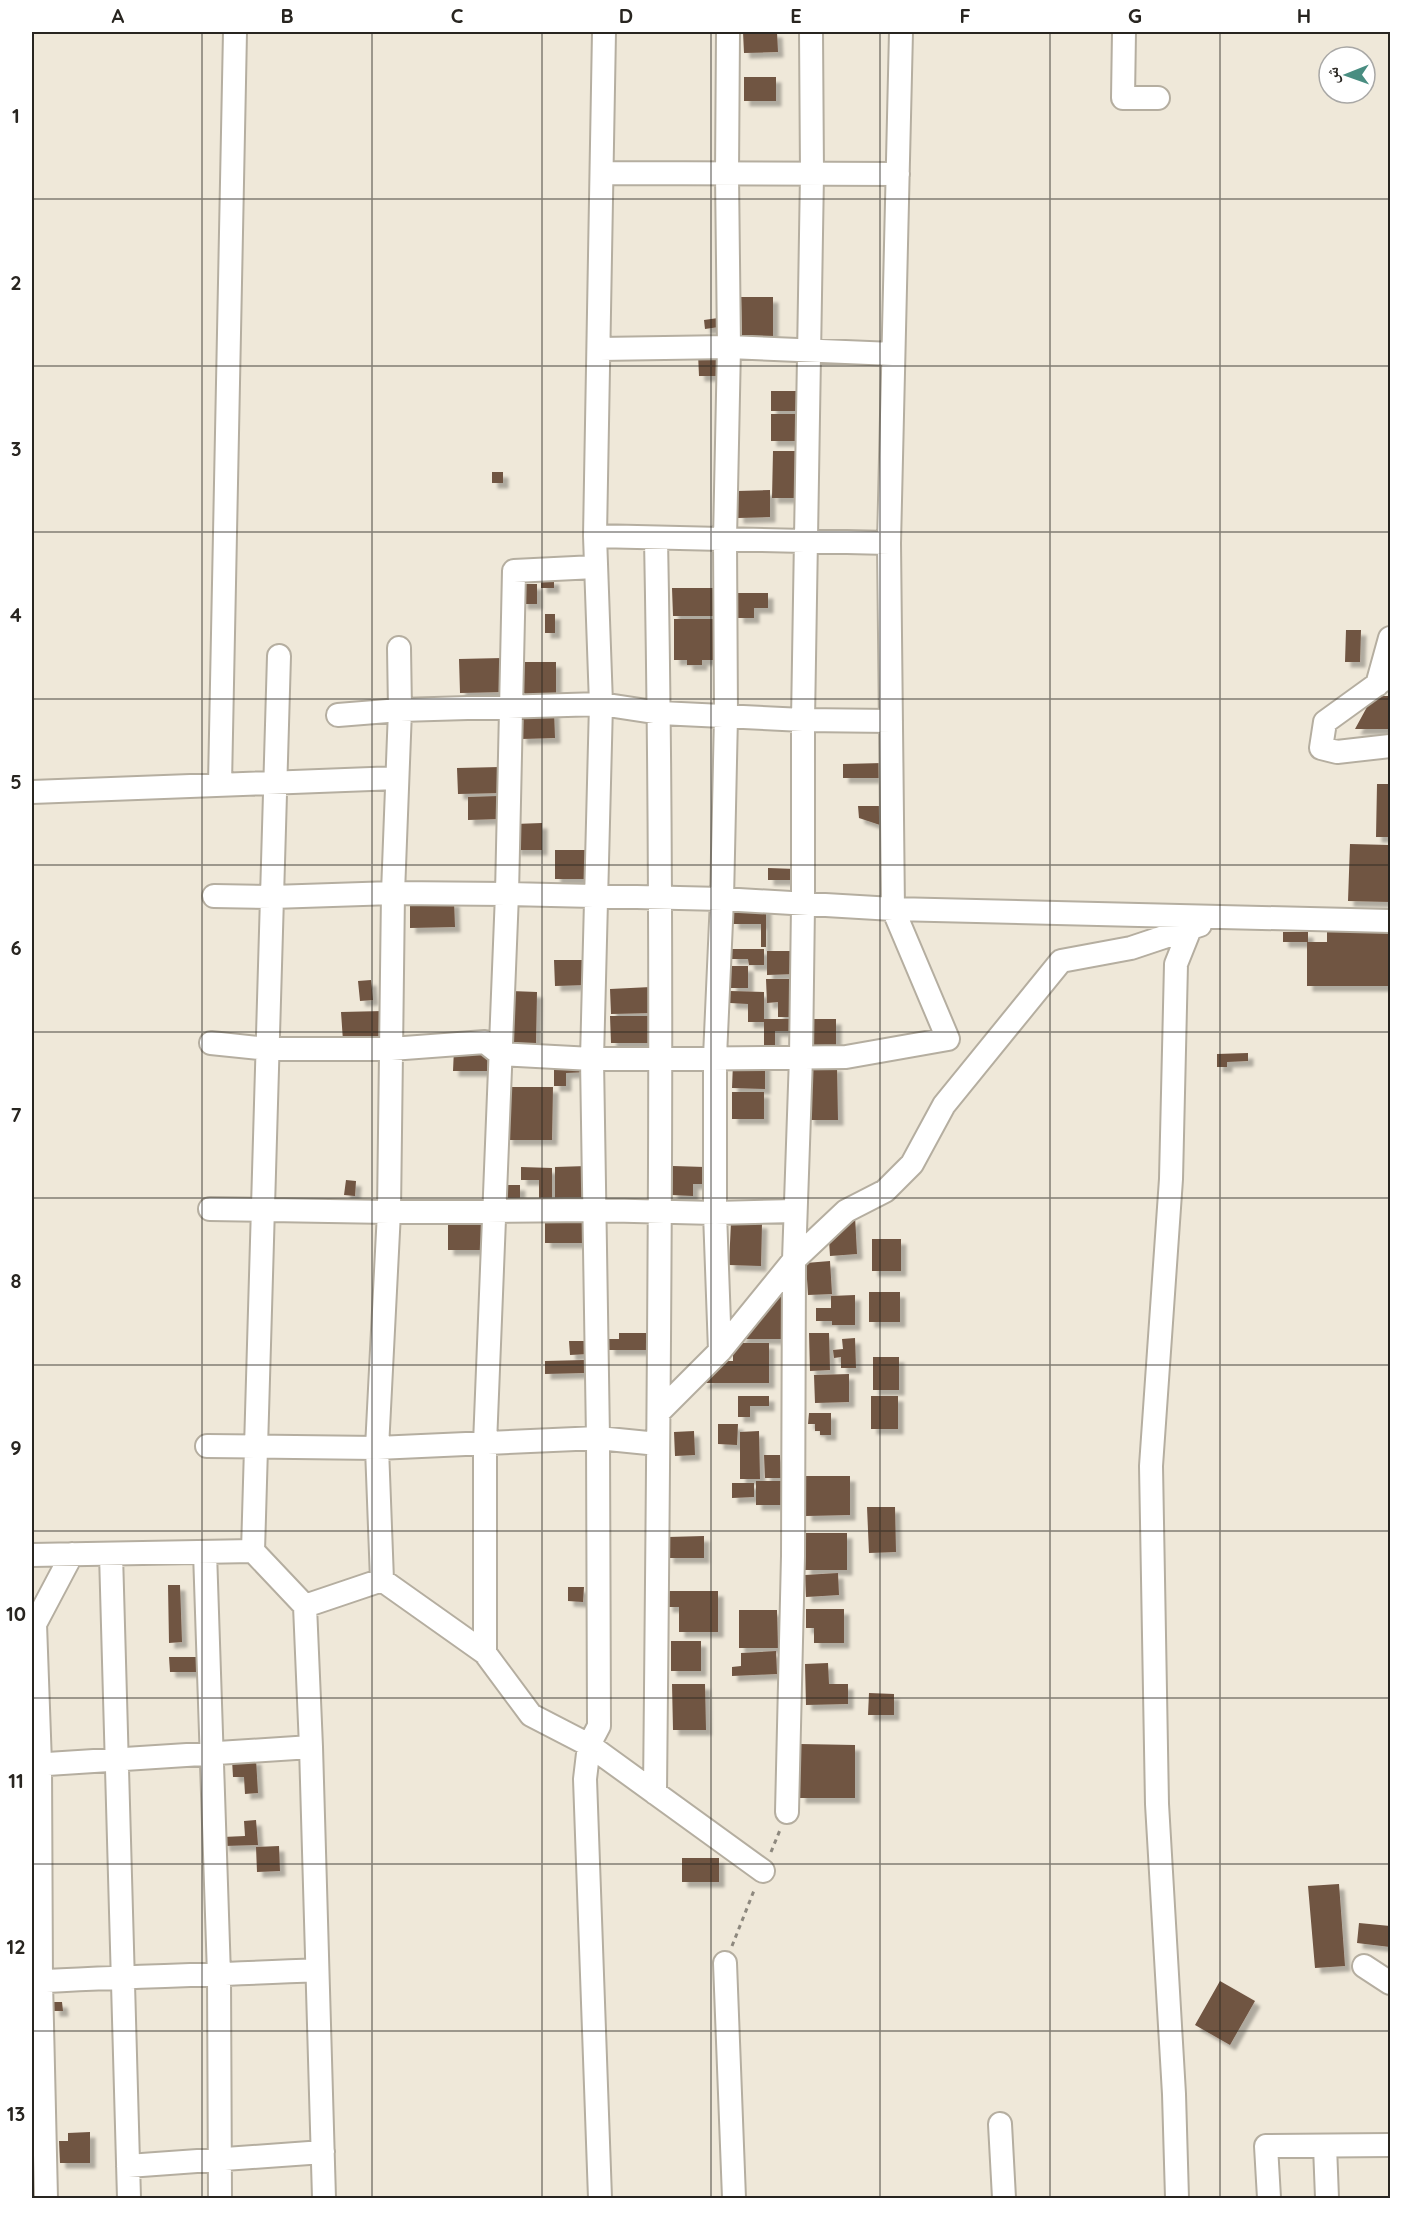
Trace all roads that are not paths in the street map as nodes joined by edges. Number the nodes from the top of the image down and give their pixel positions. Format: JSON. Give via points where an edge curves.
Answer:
{"nodes":[{"id":1,"x":235,"y":32,"type":"edge"},
{"id":2,"x":604,"y":32,"type":"edge"},
{"id":3,"x":728,"y":32,"type":"edge"},
{"id":4,"x":811,"y":32,"type":"edge"},
{"id":5,"x":901,"y":32,"type":"edge"},
{"id":6,"x":1124,"y":32,"type":"edge"},
{"id":7,"x":1158,"y":98,"type":"dead end"},
{"id":8,"x":602,"y":173,"type":"junction"},
{"id":9,"x":727,"y":174,"type":"junction"},
{"id":10,"x":812,"y":174,"type":"junction"},
{"id":11,"x":898,"y":174,"type":"junction"},
{"id":12,"x":729,"y":347,"type":"junction"},
{"id":13,"x":600,"y":349,"type":"junction"},
{"id":14,"x":808,"y":351,"type":"junction"},
{"id":15,"x":893,"y":354,"type":"junction"},
{"id":16,"x":595,"y":536,"type":"junction"},
{"id":17,"x":657,"y":538,"type":"junction"},
{"id":18,"x":726,"y":540,"type":"junction"},
{"id":19,"x":805,"y":540,"type":"junction"},
{"id":20,"x":889,"y":543,"type":"junction"},
{"id":21,"x":595,"y":567,"type":"junction"},
{"id":22,"x":1390,"y":638,"type":"edge"},
{"id":23,"x":399,"y":648,"type":"dead end"},
{"id":24,"x":279,"y":656,"type":"dead end"},
{"id":25,"x":1384,"y":680,"type":"edge"},
{"id":26,"x":601,"y":704,"type":"junction"},
{"id":27,"x":511,"y":706,"type":"junction"},
{"id":28,"x":400,"y":710,"type":"junction"},
{"id":29,"x":660,"y":713,"type":"junction"},
{"id":30,"x":338,"y":715,"type":"dead end"},
{"id":31,"x":726,"y":716,"type":"junction"},
{"id":32,"x":803,"y":720,"type":"junction"},
{"id":33,"x":891,"y":721,"type":"junction"},
{"id":34,"x":1390,"y":746,"type":"edge"},
{"id":35,"x":397,"y":778,"type":"junction"},
{"id":36,"x":275,"y":781,"type":"junction"},
{"id":37,"x":220,"y":784,"type":"junction"},
{"id":38,"x":32,"y":792,"type":"edge"},
{"id":39,"x":393,"y":893,"type":"junction"},
{"id":40,"x":507,"y":894,"type":"junction"},
{"id":41,"x":214,"y":896,"type":"dead end"},
{"id":42,"x":596,"y":896,"type":"junction"},
{"id":43,"x":272,"y":897,"type":"junction"},
{"id":44,"x":659,"y":897,"type":"junction"},
{"id":45,"x":722,"y":899,"type":"junction"},
{"id":46,"x":803,"y":905,"type":"junction"},
{"id":47,"x":893,"y":909,"type":"junction"},
{"id":48,"x":1225,"y":917,"type":"junction"},
{"id":49,"x":1390,"y":921,"type":"edge"},
{"id":50,"x":1190,"y":929,"type":"junction"},
{"id":51,"x":212,"y":1043,"type":"dead end"},
{"id":52,"x":268,"y":1049,"type":"junction"},
{"id":53,"x":391,"y":1049,"type":"junction"},
{"id":54,"x":500,"y":1054,"type":"junction"},
{"id":55,"x":715,"y":1057,"type":"junction"},
{"id":56,"x":801,"y":1057,"type":"junction"},
{"id":57,"x":592,"y":1059,"type":"junction"},
{"id":58,"x":660,"y":1059,"type":"junction"},
{"id":59,"x":210,"y":1209,"type":"dead end"},
{"id":60,"x":263,"y":1210,"type":"junction"},
{"id":61,"x":594,"y":1210,"type":"junction"},
{"id":62,"x":495,"y":1211,"type":"junction"},
{"id":63,"x":660,"y":1211,"type":"junction"},
{"id":64,"x":795,"y":1211,"type":"junction"},
{"id":65,"x":389,"y":1212,"type":"junction"},
{"id":66,"x":715,"y":1213,"type":"junction"},
{"id":67,"x":794,"y":1260,"type":"junction"},
{"id":68,"x":720,"y":1351,"type":"junction"},
{"id":69,"x":659,"y":1412,"type":"junction"},
{"id":70,"x":598,"y":1438,"type":"junction"},
{"id":71,"x":485,"y":1444,"type":"junction"},
{"id":72,"x":658,"y":1444,"type":"junction"},
{"id":73,"x":207,"y":1446,"type":"dead end"},
{"id":74,"x":256,"y":1447,"type":"junction"},
{"id":75,"x":377,"y":1448,"type":"junction"},
{"id":76,"x":253,"y":1551,"type":"junction"},
{"id":77,"x":205,"y":1552,"type":"junction"},
{"id":78,"x":72,"y":1554,"type":"junction"},
{"id":79,"x":111,"y":1554,"type":"junction"},
{"id":80,"x":32,"y":1555,"type":"edge"},
{"id":81,"x":382,"y":1580,"type":"junction"},
{"id":82,"x":305,"y":1606,"type":"junction"},
{"id":83,"x":485,"y":1653,"type":"junction"},
{"id":84,"x":589,"y":1745,"type":"junction"},
{"id":85,"x":311,"y":1748,"type":"junction"},
{"id":86,"x":213,"y":1754,"type":"junction"},
{"id":87,"x":116,"y":1760,"type":"junction"},
{"id":88,"x":36,"y":1764,"type":"edge"},
{"id":89,"x":655,"y":1792,"type":"junction"},
{"id":90,"x":787,"y":1812,"type":"dead end"},
{"id":91,"x":763,"y":1871,"type":"dead end"},
{"id":92,"x":724,"y":1963,"type":"dead end"},
{"id":93,"x":1364,"y":1966,"type":"dead end"},
{"id":94,"x":317,"y":1970,"type":"junction"},
{"id":95,"x":219,"y":1975,"type":"junction"},
{"id":96,"x":121,"y":1976,"type":"junction"},
{"id":97,"x":36,"y":1981,"type":"edge"},
{"id":98,"x":1390,"y":1983,"type":"edge"},
{"id":99,"x":1000,"y":2124,"type":"dead end"},
{"id":100,"x":1390,"y":2145,"type":"edge"},
{"id":101,"x":1325,"y":2146,"type":"junction"},
{"id":102,"x":323,"y":2152,"type":"junction"},
{"id":103,"x":219,"y":2159,"type":"junction"},
{"id":104,"x":128,"y":2166,"type":"junction"},
{"id":105,"x":46,"y":2199,"type":"edge"},
{"id":106,"x":129,"y":2199,"type":"edge"},
{"id":107,"x":220,"y":2199,"type":"edge"},
{"id":108,"x":324,"y":2199,"type":"edge"},
{"id":109,"x":600,"y":2199,"type":"edge"},
{"id":110,"x":734,"y":2199,"type":"edge"},
{"id":111,"x":1004,"y":2199,"type":"edge"},
{"id":112,"x":1177,"y":2199,"type":"edge"},
{"id":113,"x":1269,"y":2199,"type":"edge"},
{"id":114,"x":1327,"y":2199,"type":"edge"}],
"edges":[{"from":1,"to":37,"type":"street"},
{"from":2,"to":8,"type":"street"},
{"from":3,"to":9,"type":"street"},
{"from":4,"to":10,"type":"street"},
{"from":5,"to":11,"type":"street"},
{"from":6,"to":7,"type":"street","via":[[1123,98]]},
{"from":8,"to":9,"type":"street"},
{"from":8,"to":13,"type":"street"},
{"from":9,"to":10,"type":"street"},
{"from":9,"to":12,"type":"street"},
{"from":10,"to":11,"type":"street"},
{"from":10,"to":14,"type":"street"},
{"from":11,"to":15,"type":"street"},
{"from":12,"to":13,"type":"street"},
{"from":12,"to":14,"type":"street"},
{"from":12,"to":18,"type":"street"},
{"from":13,"to":16,"type":"street"},
{"from":14,"to":15,"type":"street"},
{"from":14,"to":19,"type":"street"},
{"from":15,"to":20,"type":"street"},
{"from":16,"to":17,"type":"street"},
{"from":16,"to":21,"type":"street"},
{"from":17,"to":18,"type":"street"},
{"from":17,"to":29,"type":"street"},
{"from":18,"to":19,"type":"street"},
{"from":18,"to":31,"type":"street"},
{"from":19,"to":20,"type":"street"},
{"from":19,"to":32,"type":"street"},
{"from":20,"to":33,"type":"street"},
{"from":21,"to":26,"type":"street"},
{"from":21,"to":27,"type":"street","via":[[514,571]]},
{"from":22,"to":25,"type":"street"},
{"from":23,"to":28,"type":"street"},
{"from":24,"to":36,"type":"street"},
{"from":25,"to":34,"type":"street","via":[[1325,722],[1321,748],[1337,752]]},
{"from":26,"to":27,"type":"street"},
{"from":26,"to":29,"type":"street"},
{"from":26,"to":42,"type":"street"},
{"from":27,"to":28,"type":"street"},
{"from":27,"to":40,"type":"street"},
{"from":28,"to":30,"type":"street"},
{"from":28,"to":35,"type":"street"},
{"from":29,"to":31,"type":"street"},
{"from":29,"to":44,"type":"street"},
{"from":31,"to":32,"type":"street"},
{"from":31,"to":45,"type":"street"},
{"from":32,"to":33,"type":"street"},
{"from":32,"to":46,"type":"street"},
{"from":33,"to":47,"type":"street"},
{"from":35,"to":36,"type":"street"},
{"from":35,"to":39,"type":"street"},
{"from":36,"to":37,"type":"street"},
{"from":36,"to":43,"type":"street"},
{"from":37,"to":38,"type":"street"},
{"from":39,"to":40,"type":"street"},
{"from":39,"to":43,"type":"street"},
{"from":39,"to":53,"type":"street"},
{"from":40,"to":42,"type":"street"},
{"from":40,"to":54,"type":"street"},
{"from":41,"to":43,"type":"street"},
{"from":42,"to":44,"type":"street"},
{"from":42,"to":57,"type":"street"},
{"from":43,"to":52,"type":"street"},
{"from":44,"to":45,"type":"street"},
{"from":44,"to":58,"type":"street"},
{"from":45,"to":46,"type":"street"},
{"from":45,"to":55,"type":"street"},
{"from":46,"to":47,"type":"street"},
{"from":46,"to":56,"type":"street"},
{"from":47,"to":48,"type":"street"},
{"from":47,"to":56,"type":"street","via":[[948,1039],[846,1057]]},
{"from":48,"to":49,"type":"street"},
{"from":48,"to":50,"type":"street"},
{"from":50,"to":67,"type":"street","via":[[1131,948],[1061,961],[944,1105],[912,1164],[885,1191],[846,1211]]},
{"from":50,"to":112,"type":"street","via":[[1176,964],[1171,1179],[1151,1466],[1157,1804]]},
{"from":51,"to":52,"type":"street"},
{"from":52,"to":53,"type":"street"},
{"from":52,"to":60,"type":"street"},
{"from":53,"to":54,"type":"street","via":[[485,1042]]},
{"from":53,"to":65,"type":"street"},
{"from":54,"to":57,"type":"street"},
{"from":54,"to":62,"type":"street"},
{"from":55,"to":56,"type":"street"},
{"from":55,"to":58,"type":"street"},
{"from":55,"to":66,"type":"street"},
{"from":56,"to":64,"type":"street"},
{"from":57,"to":58,"type":"street"},
{"from":57,"to":61,"type":"street"},
{"from":58,"to":63,"type":"street"},
{"from":59,"to":60,"type":"street"},
{"from":60,"to":65,"type":"street"},
{"from":60,"to":74,"type":"street"},
{"from":61,"to":62,"type":"street"},
{"from":61,"to":63,"type":"street"},
{"from":61,"to":70,"type":"street"},
{"from":62,"to":65,"type":"street"},
{"from":62,"to":71,"type":"street"},
{"from":63,"to":66,"type":"street"},
{"from":63,"to":69,"type":"street"},
{"from":64,"to":66,"type":"street"},
{"from":64,"to":67,"type":"street"},
{"from":65,"to":75,"type":"street"},
{"from":66,"to":68,"type":"street"},
{"from":67,"to":68,"type":"street"},
{"from":67,"to":90,"type":"street"},
{"from":68,"to":69,"type":"street"},
{"from":69,"to":72,"type":"street"},
{"from":70,"to":71,"type":"street"},
{"from":70,"to":72,"type":"street"},
{"from":70,"to":84,"type":"street","via":[[599,1726]]},
{"from":71,"to":75,"type":"street"},
{"from":71,"to":83,"type":"street"},
{"from":72,"to":89,"type":"street"},
{"from":73,"to":74,"type":"street"},
{"from":74,"to":75,"type":"street"},
{"from":74,"to":76,"type":"street"},
{"from":75,"to":81,"type":"street"},
{"from":76,"to":77,"type":"street"},
{"from":76,"to":82,"type":"street"},
{"from":77,"to":79,"type":"street"},
{"from":77,"to":86,"type":"street"},
{"from":78,"to":79,"type":"street"},
{"from":78,"to":80,"type":"street"},
{"from":78,"to":88,"type":"street","via":[[35,1624]]},
{"from":79,"to":87,"type":"street"},
{"from":81,"to":82,"type":"street"},
{"from":81,"to":83,"type":"street"},
{"from":82,"to":85,"type":"street"},
{"from":83,"to":84,"type":"street","via":[[531,1715]]},
{"from":84,"to":89,"type":"street"},
{"from":84,"to":109,"type":"street","via":[[585,1779]]},
{"from":85,"to":86,"type":"street"},
{"from":85,"to":94,"type":"street"},
{"from":86,"to":87,"type":"street"},
{"from":86,"to":95,"type":"street"},
{"from":87,"to":88,"type":"street"},
{"from":87,"to":96,"type":"street"},
{"from":88,"to":97,"type":"street"},
{"from":89,"to":91,"type":"street"},
{"from":92,"to":110,"type":"street"},
{"from":93,"to":98,"type":"street"},
{"from":94,"to":95,"type":"street"},
{"from":94,"to":102,"type":"street"},
{"from":95,"to":96,"type":"street"},
{"from":95,"to":103,"type":"street"},
{"from":96,"to":97,"type":"street"},
{"from":96,"to":104,"type":"street"},
{"from":97,"to":105,"type":"street"},
{"from":99,"to":111,"type":"street"},
{"from":100,"to":101,"type":"street"},
{"from":101,"to":113,"type":"street","via":[[1266,2146]]},
{"from":101,"to":114,"type":"street"},
{"from":102,"to":103,"type":"street"},
{"from":102,"to":108,"type":"street"},
{"from":103,"to":104,"type":"street"},
{"from":103,"to":107,"type":"street"},
{"from":104,"to":106,"type":"street"}]}
